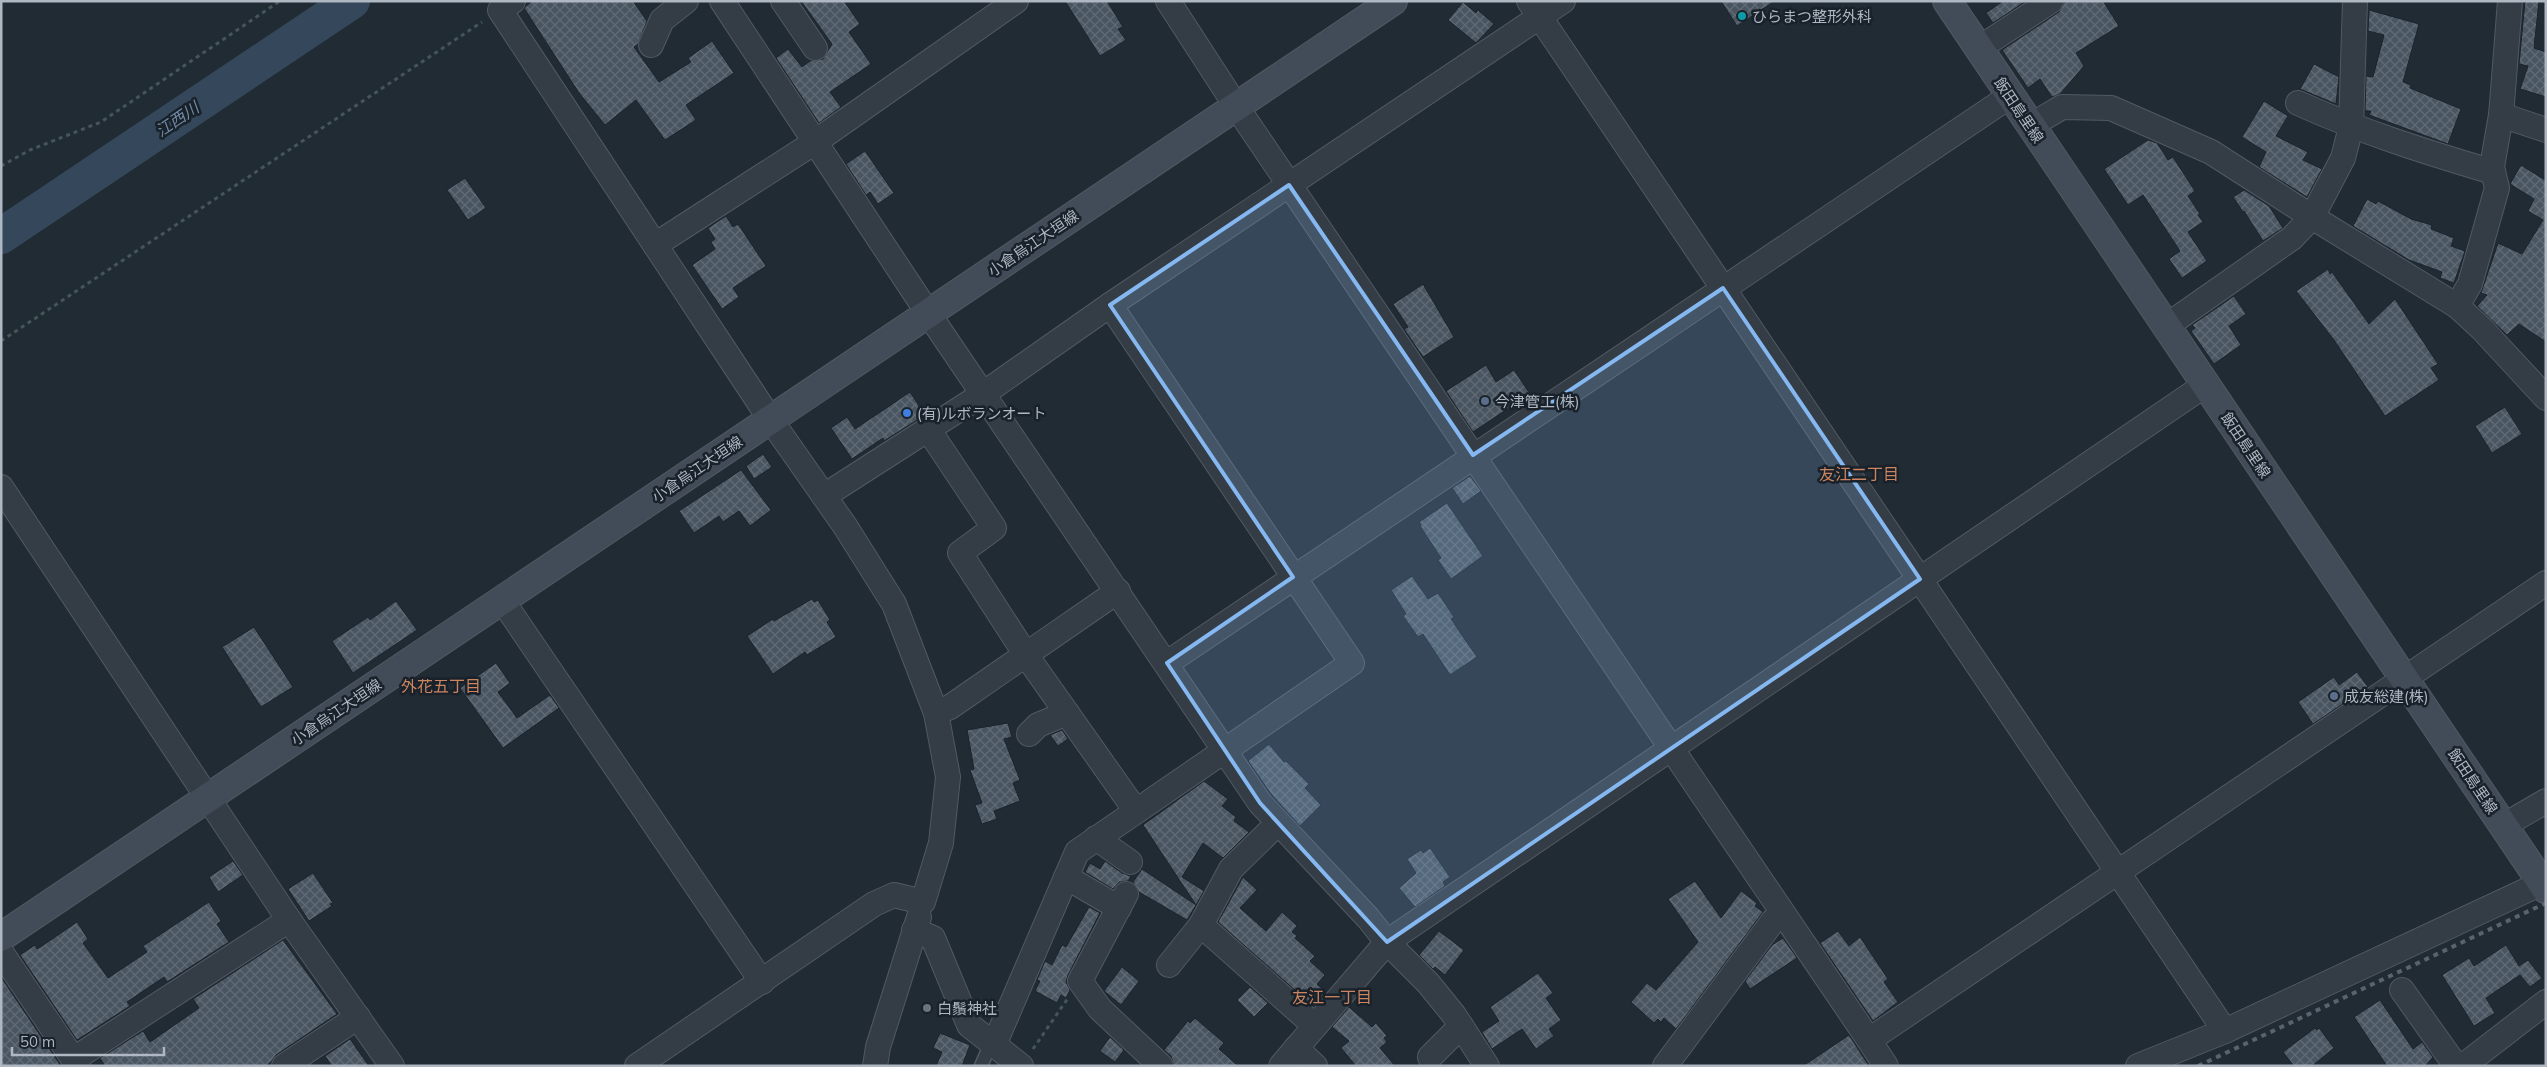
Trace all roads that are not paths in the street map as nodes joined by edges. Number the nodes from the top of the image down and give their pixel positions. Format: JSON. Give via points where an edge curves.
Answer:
{"nodes":[{"id":1,"x":686,"y":1,"type":"edge"},
{"id":2,"x":783,"y":1,"type":"edge"},
{"id":3,"x":1016,"y":1,"type":"edge"},
{"id":4,"x":1168,"y":1,"type":"edge"},
{"id":5,"x":1393,"y":1,"type":"edge"},
{"id":6,"x":1562,"y":1,"type":"edge"},
{"id":7,"x":1947,"y":1,"type":"edge"},
{"id":8,"x":2051,"y":1,"type":"edge"},
{"id":9,"x":2355,"y":1,"type":"edge"},
{"id":10,"x":2510,"y":1,"type":"edge"},
{"id":11,"x":727,"y":3,"type":"edge"},
{"id":12,"x":506,"y":6,"type":"edge"},
{"id":13,"x":1534,"y":9,"type":"edge"},
{"id":14,"x":651,"y":45,"type":"dead end"},
{"id":15,"x":816,"y":48,"type":"dead end"},
{"id":16,"x":1978,"y":49,"type":"junction"},
{"id":17,"x":2010,"y":96,"type":"junction"},
{"id":18,"x":2298,"y":103,"type":"dead end"},
{"id":19,"x":1236,"y":106,"type":"junction"},
{"id":20,"x":2500,"y":116,"type":"junction"},
{"id":21,"x":2030,"y":126,"type":"junction"},
{"id":22,"x":2351,"y":127,"type":"junction"},
{"id":23,"x":2546,"y":130,"type":"edge"},
{"id":24,"x":815,"y":142,"type":"junction"},
{"id":25,"x":2493,"y":172,"type":"junction"},
{"id":26,"x":1290,"y":185,"type":"junction"},
{"id":27,"x":2312,"y":218,"type":"junction"},
{"id":28,"x":655,"y":245,"type":"junction"},
{"id":29,"x":1723,"y":288,"type":"junction"},
{"id":30,"x":1110,"y":305,"type":"junction"},
{"id":31,"x":2457,"y":306,"type":"junction"},
{"id":32,"x":928,"y":313,"type":"junction"},
{"id":33,"x":2165,"y":327,"type":"junction"},
{"id":34,"x":2205,"y":385,"type":"junction"},
{"id":35,"x":983,"y":394,"type":"junction"},
{"id":36,"x":2546,"y":398,"type":"edge"},
{"id":37,"x":770,"y":419,"type":"junction"},
{"id":38,"x":928,"y":429,"type":"junction"},
{"id":39,"x":1473,"y":455,"type":"junction"},
{"id":40,"x":1,"y":487,"type":"edge"},
{"id":41,"x":824,"y":496,"type":"junction"},
{"id":42,"x":1294,"y":577,"type":"junction"},
{"id":43,"x":1920,"y":579,"type":"junction"},
{"id":44,"x":2546,"y":583,"type":"edge"},
{"id":45,"x":1118,"y":591,"type":"junction"},
{"id":46,"x":502,"y":600,"type":"junction"},
{"id":47,"x":1026,"y":654,"type":"junction"},
{"id":48,"x":1167,"y":663,"type":"junction"},
{"id":49,"x":2404,"y":680,"type":"junction"},
{"id":50,"x":936,"y":713,"type":"junction"},
{"id":51,"x":1067,"y":713,"type":"junction"},
{"id":52,"x":1029,"y":734,"type":"dead end"},
{"id":53,"x":1224,"y":749,"type":"junction"},
{"id":54,"x":1670,"y":749,"type":"junction"},
{"id":55,"x":209,"y":798,"type":"junction"},
{"id":56,"x":2546,"y":801,"type":"edge"},
{"id":57,"x":1136,"y":811,"type":"junction"},
{"id":58,"x":1278,"y":823,"type":"junction"},
{"id":59,"x":2503,"y":826,"type":"junction"},
{"id":60,"x":1096,"y":838,"type":"junction"},
{"id":61,"x":1130,"y":862,"type":"dead end"},
{"id":62,"x":2118,"y":873,"type":"junction"},
{"id":63,"x":1066,"y":877,"type":"junction"},
{"id":64,"x":2544,"y":886,"type":"edge"},
{"id":65,"x":923,"y":902,"type":"junction"},
{"id":66,"x":1783,"y":914,"type":"junction"},
{"id":67,"x":290,"y":920,"type":"junction"},
{"id":68,"x":1201,"y":925,"type":"junction"},
{"id":69,"x":914,"y":930,"type":"junction"},
{"id":70,"x":1,"y":937,"type":"edge"},
{"id":71,"x":1386,"y":942,"type":"junction"},
{"id":72,"x":1,"y":952,"type":"edge"},
{"id":73,"x":1169,"y":965,"type":"dead end"},
{"id":74,"x":762,"y":982,"type":"junction"},
{"id":75,"x":2402,"y":990,"type":"dead end"},
{"id":76,"x":2546,"y":1002,"type":"edge"},
{"id":77,"x":358,"y":1017,"type":"junction"},
{"id":78,"x":1315,"y":1026,"type":"junction"},
{"id":79,"x":1461,"y":1026,"type":"junction"},
{"id":80,"x":2224,"y":1030,"type":"junction"},
{"id":81,"x":1869,"y":1040,"type":"junction"},
{"id":82,"x":992,"y":1044,"type":"junction"},
{"id":83,"x":1296,"y":1048,"type":"junction"},
{"id":84,"x":1430,"y":1057,"type":"dead end"},
{"id":85,"x":1026,"y":1058,"type":"edge"},
{"id":86,"x":76,"y":1062,"type":"edge"},
{"id":87,"x":1665,"y":1065,"type":"edge"},
{"id":88,"x":284,"y":1066,"type":"edge"},
{"id":89,"x":392,"y":1066,"type":"edge"},
{"id":90,"x":636,"y":1066,"type":"edge"},
{"id":91,"x":875,"y":1066,"type":"edge"},
{"id":92,"x":981,"y":1066,"type":"edge"},
{"id":93,"x":1162,"y":1066,"type":"edge"},
{"id":94,"x":1281,"y":1066,"type":"edge"},
{"id":95,"x":1315,"y":1066,"type":"edge"},
{"id":96,"x":1487,"y":1066,"type":"edge"},
{"id":97,"x":1886,"y":1066,"type":"edge"},
{"id":98,"x":2138,"y":1066,"type":"edge"},
{"id":99,"x":2456,"y":1066,"type":"edge"},
{"id":100,"x":2463,"y":1066,"type":"edge"}],
"edges":[{"from":1,"to":14,"type":"street","via":[[662,20]]},
{"from":2,"to":15,"type":"street"},
{"from":3,"to":24,"type":"street"},
{"from":4,"to":19,"type":"street"},
{"from":5,"to":19,"type":"main road","name":"小倉烏江大垣線"},
{"from":6,"to":13,"type":"street"},
{"from":7,"to":16,"type":"main road","name":"飯田島里線"},
{"from":8,"to":16,"type":"street"},
{"from":9,"to":22,"type":"street"},
{"from":10,"to":20,"type":"street"},
{"from":11,"to":24,"type":"street"},
{"from":12,"to":28,"type":"street"},
{"from":13,"to":26,"type":"street"},
{"from":13,"to":29,"type":"street"},
{"from":16,"to":17,"type":"main road","name":"飯田島里線"},
{"from":17,"to":21,"type":"main road","name":"飯田島里線"},
{"from":17,"to":29,"type":"street"},
{"from":18,"to":22,"type":"street"},
{"from":19,"to":26,"type":"street"},
{"from":19,"to":32,"type":"main road","name":"小倉烏江大垣線"},
{"from":20,"to":23,"type":"street"},
{"from":20,"to":25,"type":"street"},
{"from":21,"to":27,"type":"street","via":[[2062,107],[2111,108],[2211,152]]},
{"from":21,"to":33,"type":"main road","name":"飯田島里線"},
{"from":22,"to":25,"type":"street"},
{"from":22,"to":27,"type":"street","via":[[2343,158]]},
{"from":24,"to":28,"type":"street"},
{"from":24,"to":32,"type":"street"},
{"from":25,"to":31,"type":"street","via":[[2497,188],[2470,284]]},
{"from":26,"to":30,"type":"street"},
{"from":26,"to":39,"type":"street"},
{"from":27,"to":31,"type":"street"},
{"from":27,"to":33,"type":"street","via":[[2292,238]]},
{"from":28,"to":37,"type":"street"},
{"from":29,"to":39,"type":"street"},
{"from":29,"to":43,"type":"street"},
{"from":30,"to":35,"type":"street"},
{"from":30,"to":42,"type":"street"},
{"from":31,"to":36,"type":"street"},
{"from":32,"to":35,"type":"street"},
{"from":32,"to":37,"type":"main road","name":"小倉烏江大垣線"},
{"from":33,"to":34,"type":"main road","name":"飯田島里線"},
{"from":34,"to":43,"type":"street"},
{"from":34,"to":49,"type":"main road","name":"飯田島里線"},
{"from":35,"to":38,"type":"street"},
{"from":35,"to":45,"type":"street"},
{"from":37,"to":41,"type":"street"},
{"from":37,"to":46,"type":"main road","name":"小倉烏江大垣線"},
{"from":38,"to":41,"type":"street"},
{"from":38,"to":47,"type":"street","via":[[994,528],[960,553]]},
{"from":39,"to":42,"type":"street"},
{"from":39,"to":54,"type":"street"},
{"from":40,"to":55,"type":"street"},
{"from":41,"to":50,"type":"street","via":[[894,604]]},
{"from":42,"to":48,"type":"street"},
{"from":42,"to":53,"type":"street","via":[[1352,663]]},
{"from":43,"to":54,"type":"street"},
{"from":43,"to":62,"type":"street"},
{"from":44,"to":49,"type":"street"},
{"from":45,"to":47,"type":"street"},
{"from":45,"to":48,"type":"street"},
{"from":46,"to":55,"type":"main road","name":"小倉烏江大垣線"},
{"from":46,"to":74,"type":"street"},
{"from":47,"to":50,"type":"street","via":[[950,707]]},
{"from":47,"to":51,"type":"street"},
{"from":48,"to":53,"type":"street"},
{"from":49,"to":59,"type":"main road","name":"飯田島里線"},
{"from":49,"to":62,"type":"street"},
{"from":50,"to":65,"type":"street","via":[[948,777],[941,843]]},
{"from":51,"to":52,"type":"street","via":[[1038,725]]},
{"from":51,"to":57,"type":"street"},
{"from":53,"to":57,"type":"street"},
{"from":53,"to":58,"type":"street","via":[[1260,803]]},
{"from":54,"to":66,"type":"street"},
{"from":54,"to":71,"type":"street"},
{"from":55,"to":67,"type":"street"},
{"from":55,"to":70,"type":"main road","name":"小倉烏江大垣線"},
{"from":56,"to":59,"type":"street"},
{"from":57,"to":60,"type":"street"},
{"from":58,"to":68,"type":"street","via":[[1231,869]]},
{"from":58,"to":71,"type":"street","via":[[1368,918]]},
{"from":59,"to":64,"type":"main road","name":"飯田島里線"},
{"from":60,"to":61,"type":"street"},
{"from":60,"to":63,"type":"street","via":[[1077,852]]},
{"from":62,"to":80,"type":"street"},
{"from":62,"to":81,"type":"street"},
{"from":63,"to":82,"type":"street"},
{"from":63,"to":93,"type":"street","via":[[1123,901],[1080,981],[1100,1009]]},
{"from":64,"to":80,"type":"street"},
{"from":65,"to":69,"type":"street"},
{"from":65,"to":74,"type":"street","via":[[894,895],[874,904]]},
{"from":66,"to":81,"type":"street"},
{"from":66,"to":87,"type":"street","via":[[1773,921]]},
{"from":67,"to":77,"type":"street"},
{"from":67,"to":86,"type":"street"},
{"from":68,"to":73,"type":"street"},
{"from":68,"to":78,"type":"street"},
{"from":69,"to":82,"type":"street","via":[[933,938],[969,1024]]},
{"from":69,"to":91,"type":"street"},
{"from":71,"to":78,"type":"street"},
{"from":71,"to":79,"type":"street","via":[[1428,983]]},
{"from":72,"to":86,"type":"street"},
{"from":74,"to":90,"type":"street"},
{"from":75,"to":99,"type":"street"},
{"from":76,"to":100,"type":"street"},
{"from":77,"to":88,"type":"street"},
{"from":77,"to":89,"type":"street"},
{"from":78,"to":83,"type":"street"},
{"from":79,"to":84,"type":"street"},
{"from":79,"to":96,"type":"street"},
{"from":80,"to":98,"type":"street"},
{"from":81,"to":97,"type":"street"},
{"from":82,"to":85,"type":"street"},
{"from":82,"to":92,"type":"lane"},
{"from":83,"to":94,"type":"street"},
{"from":83,"to":95,"type":"street"}]}
